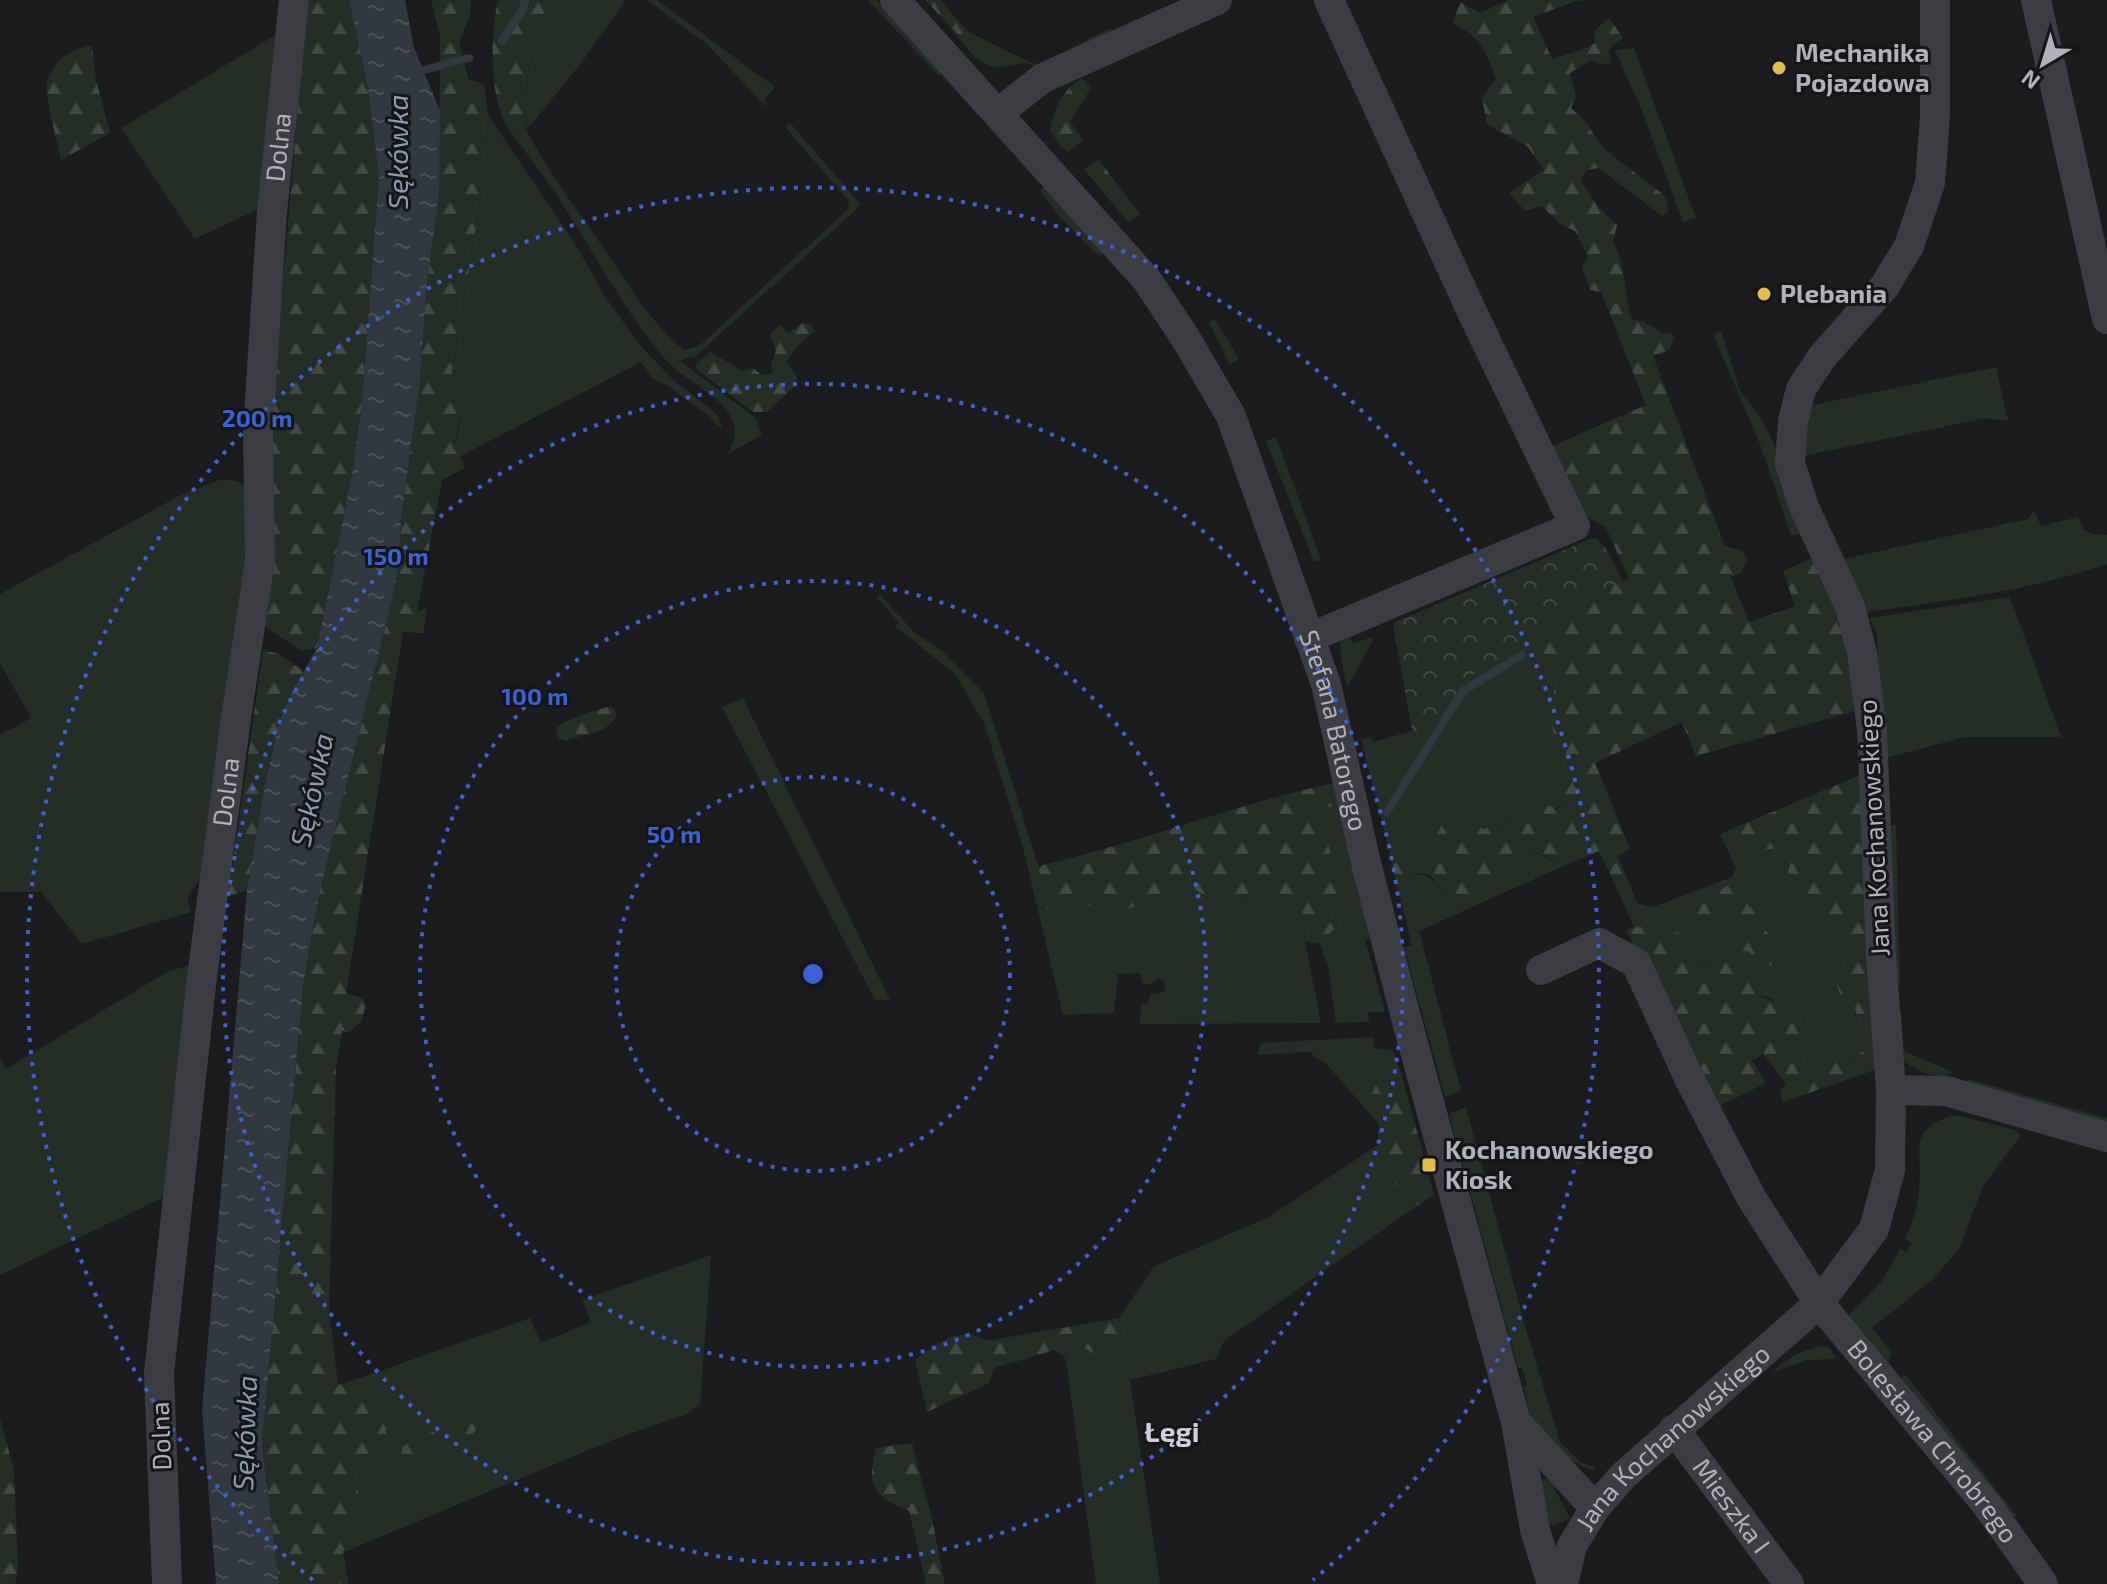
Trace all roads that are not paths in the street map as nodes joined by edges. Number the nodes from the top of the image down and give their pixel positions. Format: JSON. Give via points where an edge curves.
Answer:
{"nodes":[{"id":1,"x":294,"y":0,"type":"edge"},
{"id":2,"x":895,"y":0,"type":"edge"},
{"id":3,"x":1217,"y":0,"type":"edge"},
{"id":4,"x":1329,"y":0,"type":"edge"},
{"id":5,"x":1935,"y":0,"type":"edge"},
{"id":6,"x":2036,"y":0,"type":"edge"},
{"id":7,"x":998,"y":113,"type":"junction"},
{"id":8,"x":2107,"y":319,"type":"edge"},
{"id":9,"x":1309,"y":638,"type":"junction"},
{"id":10,"x":1541,"y":970,"type":"dead end"},
{"id":11,"x":1891,"y":1090,"type":"junction"},
{"id":12,"x":2107,"y":1137,"type":"edge"},
{"id":13,"x":1819,"y":1303,"type":"junction"},
{"id":14,"x":1516,"y":1422,"type":"junction"},
{"id":15,"x":1674,"y":1429,"type":"junction"},
{"id":16,"x":1588,"y":1520,"type":"junction"},
{"id":17,"x":1535,"y":1530,"type":"junction"},
{"id":18,"x":167,"y":1584,"type":"edge"},
{"id":19,"x":1552,"y":1584,"type":"edge"},
{"id":20,"x":1563,"y":1584,"type":"edge"},
{"id":21,"x":1789,"y":1584,"type":"edge"},
{"id":22,"x":2043,"y":1584,"type":"edge"}],
"edges":[{"from":1,"to":18,"type":"street","name":"Dolna","via":[[272,212],[258,432],[260,561],[201,985],[159,1373]]},
{"from":2,"to":7,"type":"street","name":"Stefana Batorego"},
{"from":3,"to":7,"type":"street","via":[[1043,78]]},
{"from":4,"to":9,"type":"street","via":[[1575,526]]},
{"from":5,"to":11,"type":"street","name":"Jana Kochanowskiego","via":[[1930,183],[1909,246],[1884,287],[1801,389],[1790,463],[1850,607],[1862,653],[1872,730]]},
{"from":6,"to":8,"type":"street"},
{"from":7,"to":9,"type":"street","name":"Stefana Batorego","via":[[1147,280],[1186,339],[1231,416]]},
{"from":9,"to":14,"type":"street","name":"Stefana Batorego","via":[[1326,684],[1366,863]]},
{"from":10,"to":13,"type":"street","name":"Bolesława Chrobrego","via":[[1599,943],[1636,963],[1752,1199]]},
{"from":11,"to":12,"type":"street","via":[[1946,1091]]},
{"from":11,"to":13,"type":"street","name":"Jana Kochanowskiego","via":[[1890,1170],[1874,1229]]},
{"from":13,"to":15,"type":"street","name":"Jana Kochanowskiego"},
{"from":13,"to":22,"type":"street","name":"Bolesława Chrobrego","via":[[1987,1505]]},
{"from":14,"to":16,"type":"street","name":"Stefana Batorego"},
{"from":14,"to":17,"type":"street","name":"Stefana Batorego"},
{"from":15,"to":16,"type":"street","name":"Jana Kochanowskiego","via":[[1623,1476]]},
{"from":15,"to":21,"type":"street","name":"Mieszka I"},
{"from":16,"to":17,"type":"street"},
{"from":16,"to":20,"type":"street","name":"Jana Kochanowskiego","via":[[1572,1546]]},
{"from":17,"to":19,"type":"street","name":"Stefana Batorego"}]}
